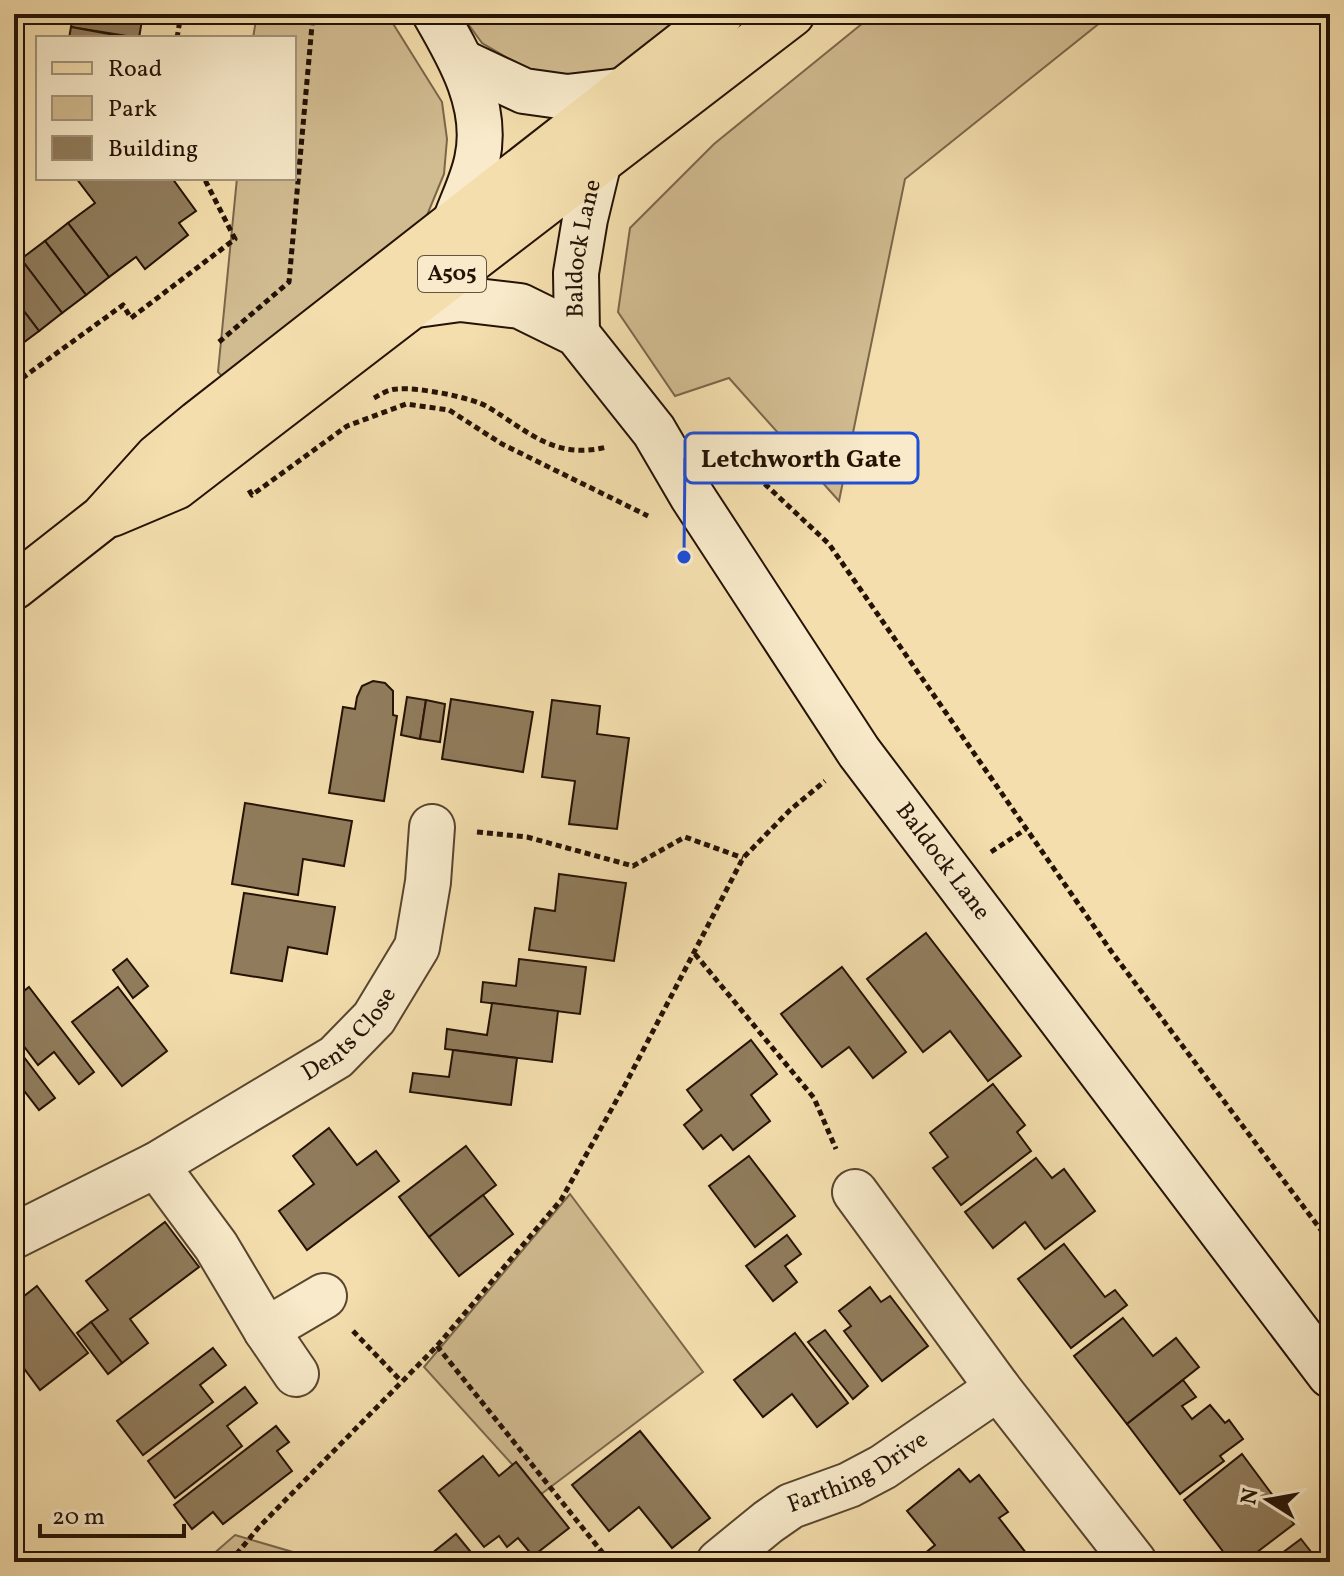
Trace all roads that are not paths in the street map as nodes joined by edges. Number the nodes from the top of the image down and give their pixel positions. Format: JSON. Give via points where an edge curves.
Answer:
{"nodes":[{"id":1,"x":435,"y":14,"type":"edge"},
{"id":2,"x":721,"y":14,"type":"edge"},
{"id":3,"x":792,"y":14,"type":"edge"},
{"id":4,"x":464,"y":63,"type":"junction"},
{"id":5,"x":619,"y":91,"type":"junction"},
{"id":6,"x":598,"y":165,"type":"junction"},
{"id":7,"x":456,"y":219,"type":"junction"},
{"id":8,"x":409,"y":306,"type":"junction"},
{"id":9,"x":577,"y":334,"type":"junction"},
{"id":10,"x":102,"y":518,"type":"junction"},
{"id":11,"x":14,"y":587,"type":"edge"},
{"id":12,"x":432,"y":827,"type":"road end"},
{"id":13,"x":156,"y":1165,"type":"junction"},
{"id":14,"x":855,"y":1192,"type":"road end"},
{"id":15,"x":14,"y":1236,"type":"edge"},
{"id":16,"x":324,"y":1296,"type":"road end"},
{"id":17,"x":266,"y":1330,"type":"junction"},
{"id":18,"x":296,"y":1374,"type":"dead end"},
{"id":19,"x":1330,"y":1375,"type":"edge"},
{"id":20,"x":998,"y":1388,"type":"junction"},
{"id":21,"x":719,"y":1562,"type":"edge"},
{"id":22,"x":1134,"y":1562,"type":"edge"}],
"edges":[{"from":1,"to":4,"type":"street"},
{"from":2,"to":5,"type":"main road","number":"A505"},
{"from":3,"to":6,"type":"main road","number":"A505"},
{"from":4,"to":5,"type":"street","via":[[524,91],[567,97]]},
{"from":4,"to":7,"type":"street","via":[[480,119],[478,159]]},
{"from":5,"to":7,"type":"main road","number":"A505"},
{"from":6,"to":8,"type":"main road","number":"A505"},
{"from":6,"to":9,"type":"street","name":"Baldock Lane","via":[[576,273]]},
{"from":7,"to":10,"type":"main road","number":"A505","via":[[157,457]]},
{"from":8,"to":9,"type":"street","name":"Baldock Lane","via":[[460,299],[520,306]]},
{"from":8,"to":10,"type":"main road","number":"A505","via":[[176,487]]},
{"from":9,"to":19,"type":"street","name":"Baldock Lane","via":[[654,431],[859,752]]},
{"from":10,"to":11,"type":"main road","number":"A505"},
{"from":12,"to":13,"type":"street","name":"Dents Close","via":[[417,947],[374,1018],[336,1057]]},
{"from":13,"to":15,"type":"street","name":"Dents Close"},
{"from":13,"to":17,"type":"street","via":[[216,1246]]},
{"from":14,"to":20,"type":"street"},
{"from":16,"to":17,"type":"street"},
{"from":17,"to":18,"type":"street"},
{"from":20,"to":21,"type":"street","name":"Farthing Drive","via":[[883,1467],[791,1506]]},
{"from":20,"to":22,"type":"street"}]}
